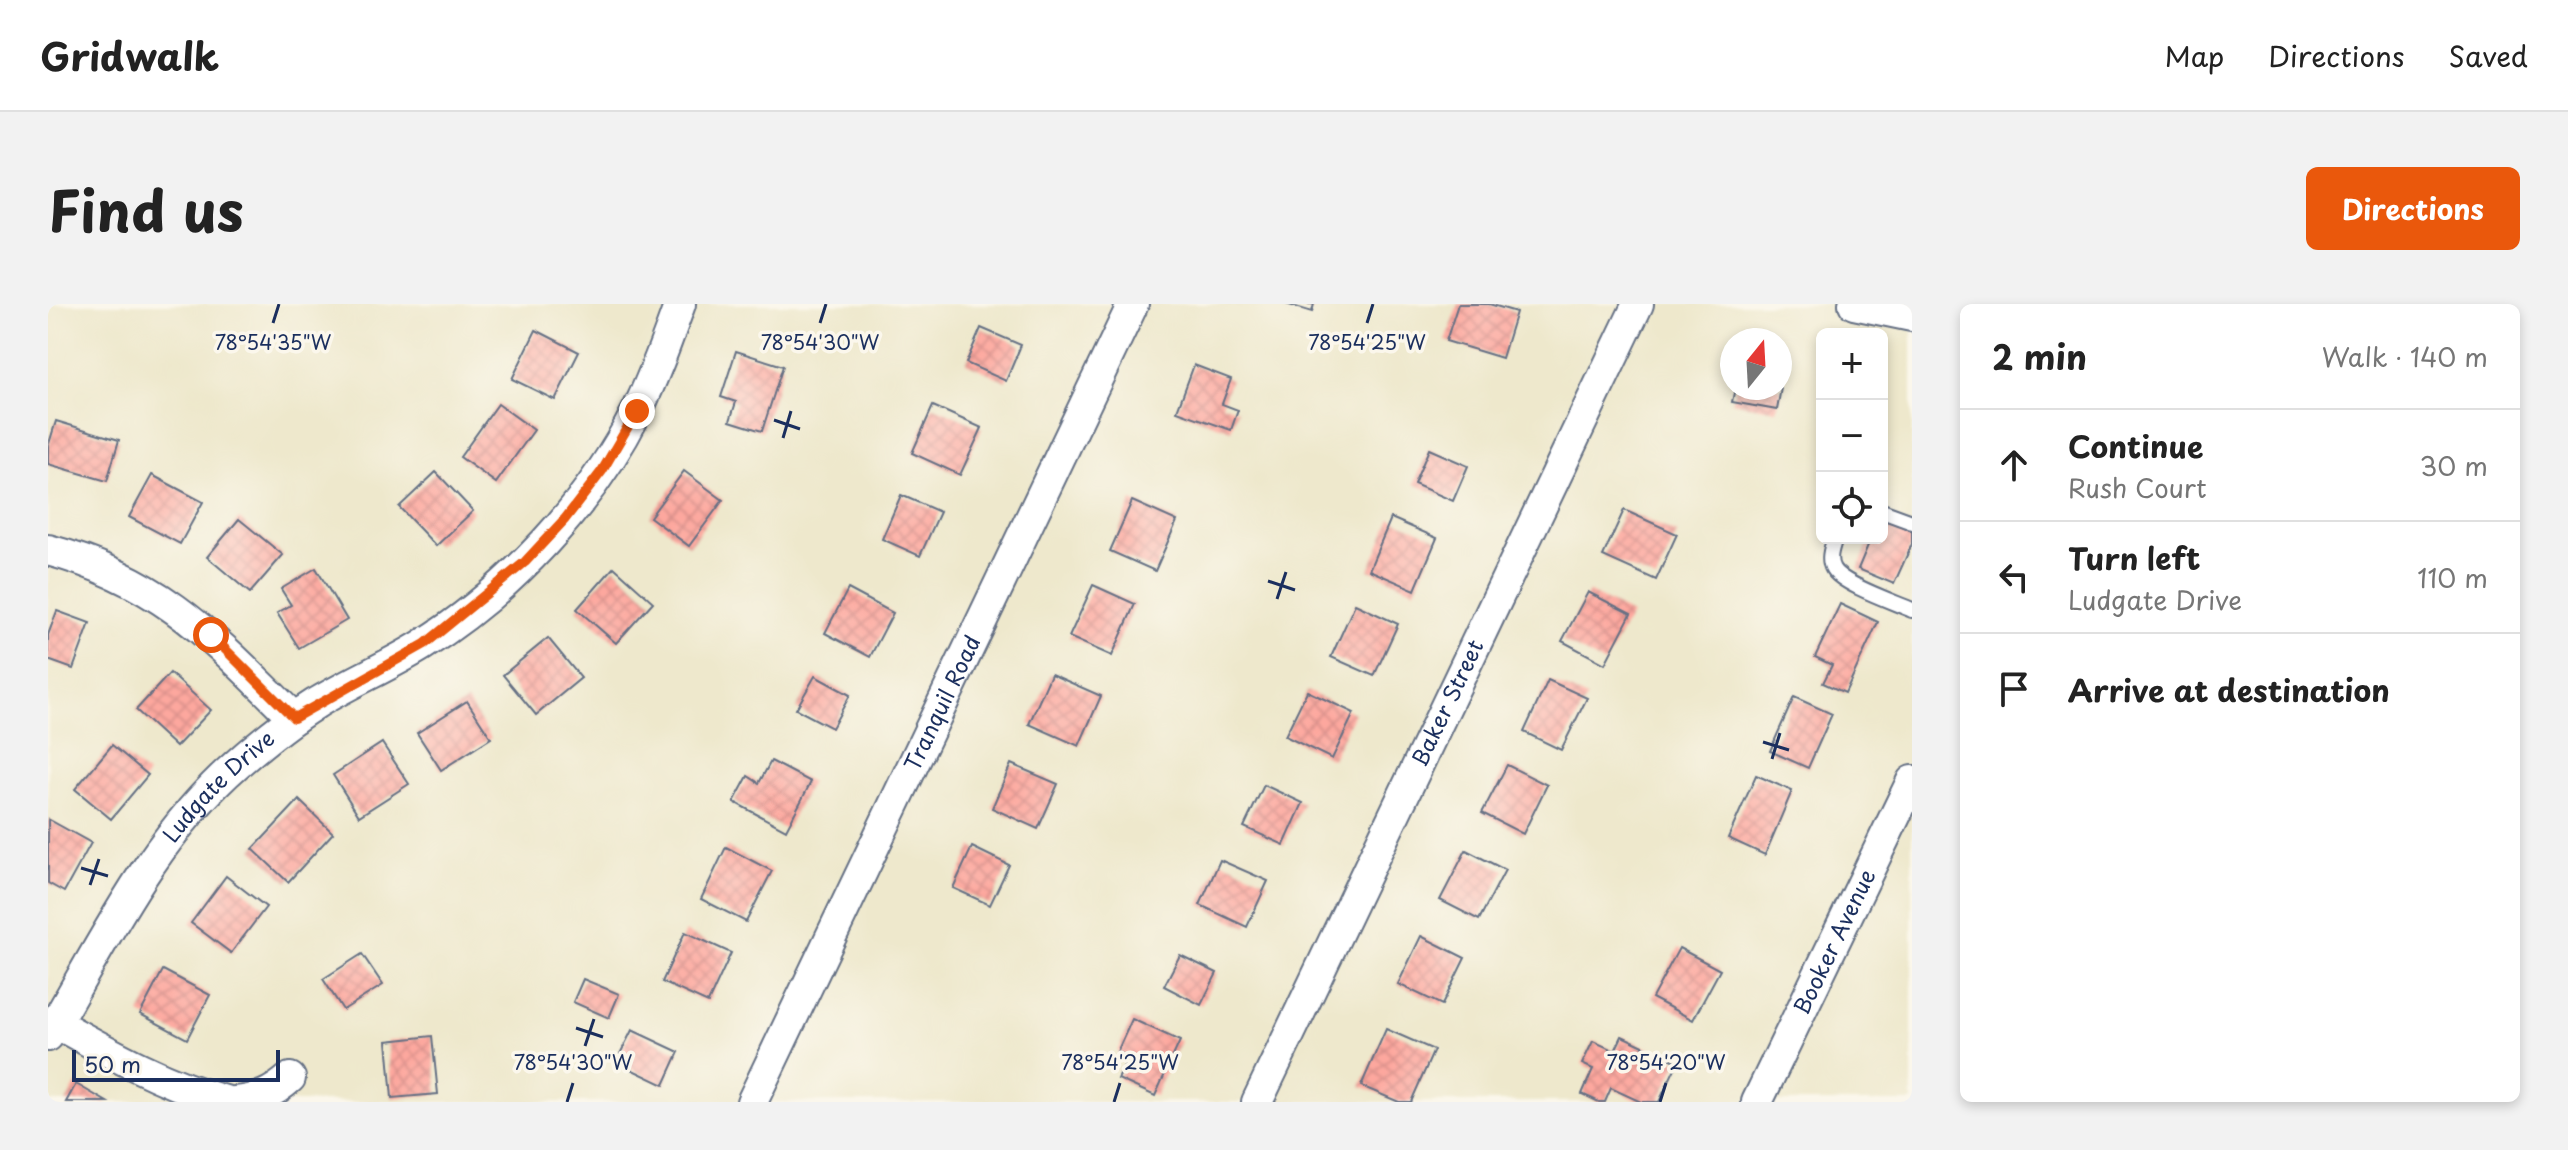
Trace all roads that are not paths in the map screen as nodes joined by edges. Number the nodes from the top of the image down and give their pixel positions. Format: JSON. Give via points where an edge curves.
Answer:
{"nodes":[{"id":1,"x":680,"y":304,"type":"edge"},
{"id":2,"x":1133,"y":304,"type":"edge"},
{"id":3,"x":1638,"y":304,"type":"edge"},
{"id":4,"x":1854,"y":304,"type":"edge"},
{"id":5,"x":1912,"y":316,"type":"edge"},
{"id":6,"x":1888,"y":513,"type":"edge"},
{"id":7,"x":1912,"y":522,"type":"edge"},
{"id":8,"x":1833,"y":544,"type":"edge"},
{"id":9,"x":48,"y":550,"type":"edge"},
{"id":10,"x":1912,"y":610,"type":"edge"},
{"id":11,"x":294,"y":718,"type":"junction"},
{"id":12,"x":1912,"y":781,"type":"edge"},
{"id":13,"x":52,"y":1029,"type":"edge"},
{"id":14,"x":290,"y":1078,"type":"dead end"},
{"id":15,"x":228,"y":1102,"type":"edge"},
{"id":16,"x":235,"y":1102,"type":"edge"},
{"id":17,"x":752,"y":1102,"type":"edge"},
{"id":18,"x":1257,"y":1102,"type":"edge"},
{"id":19,"x":1757,"y":1102,"type":"edge"}],
"edges":[{"from":1,"to":11,"type":"street","name":"Ludgate Drive","via":[[637,411],[602,471],[525,562],[425,644]]},
{"from":2,"to":17,"type":"street","name":"Tranquil Road"},
{"from":3,"to":18,"type":"street","name":"Baker Street"},
{"from":4,"to":5,"type":"street"},
{"from":6,"to":7,"type":"lane"},
{"from":8,"to":10,"type":"lane","via":[[1832,568],[1845,579]]},
{"from":9,"to":11,"type":"street","via":[[129,579],[172,605],[211,635]]},
{"from":11,"to":13,"type":"street","name":"Ludgate Drive","via":[[236,765],[146,869]]},
{"from":12,"to":19,"type":"street","name":"Booker Avenue"},
{"from":13,"to":15,"type":"street"},
{"from":14,"to":16,"type":"street","via":[[255,1100]]}]}
